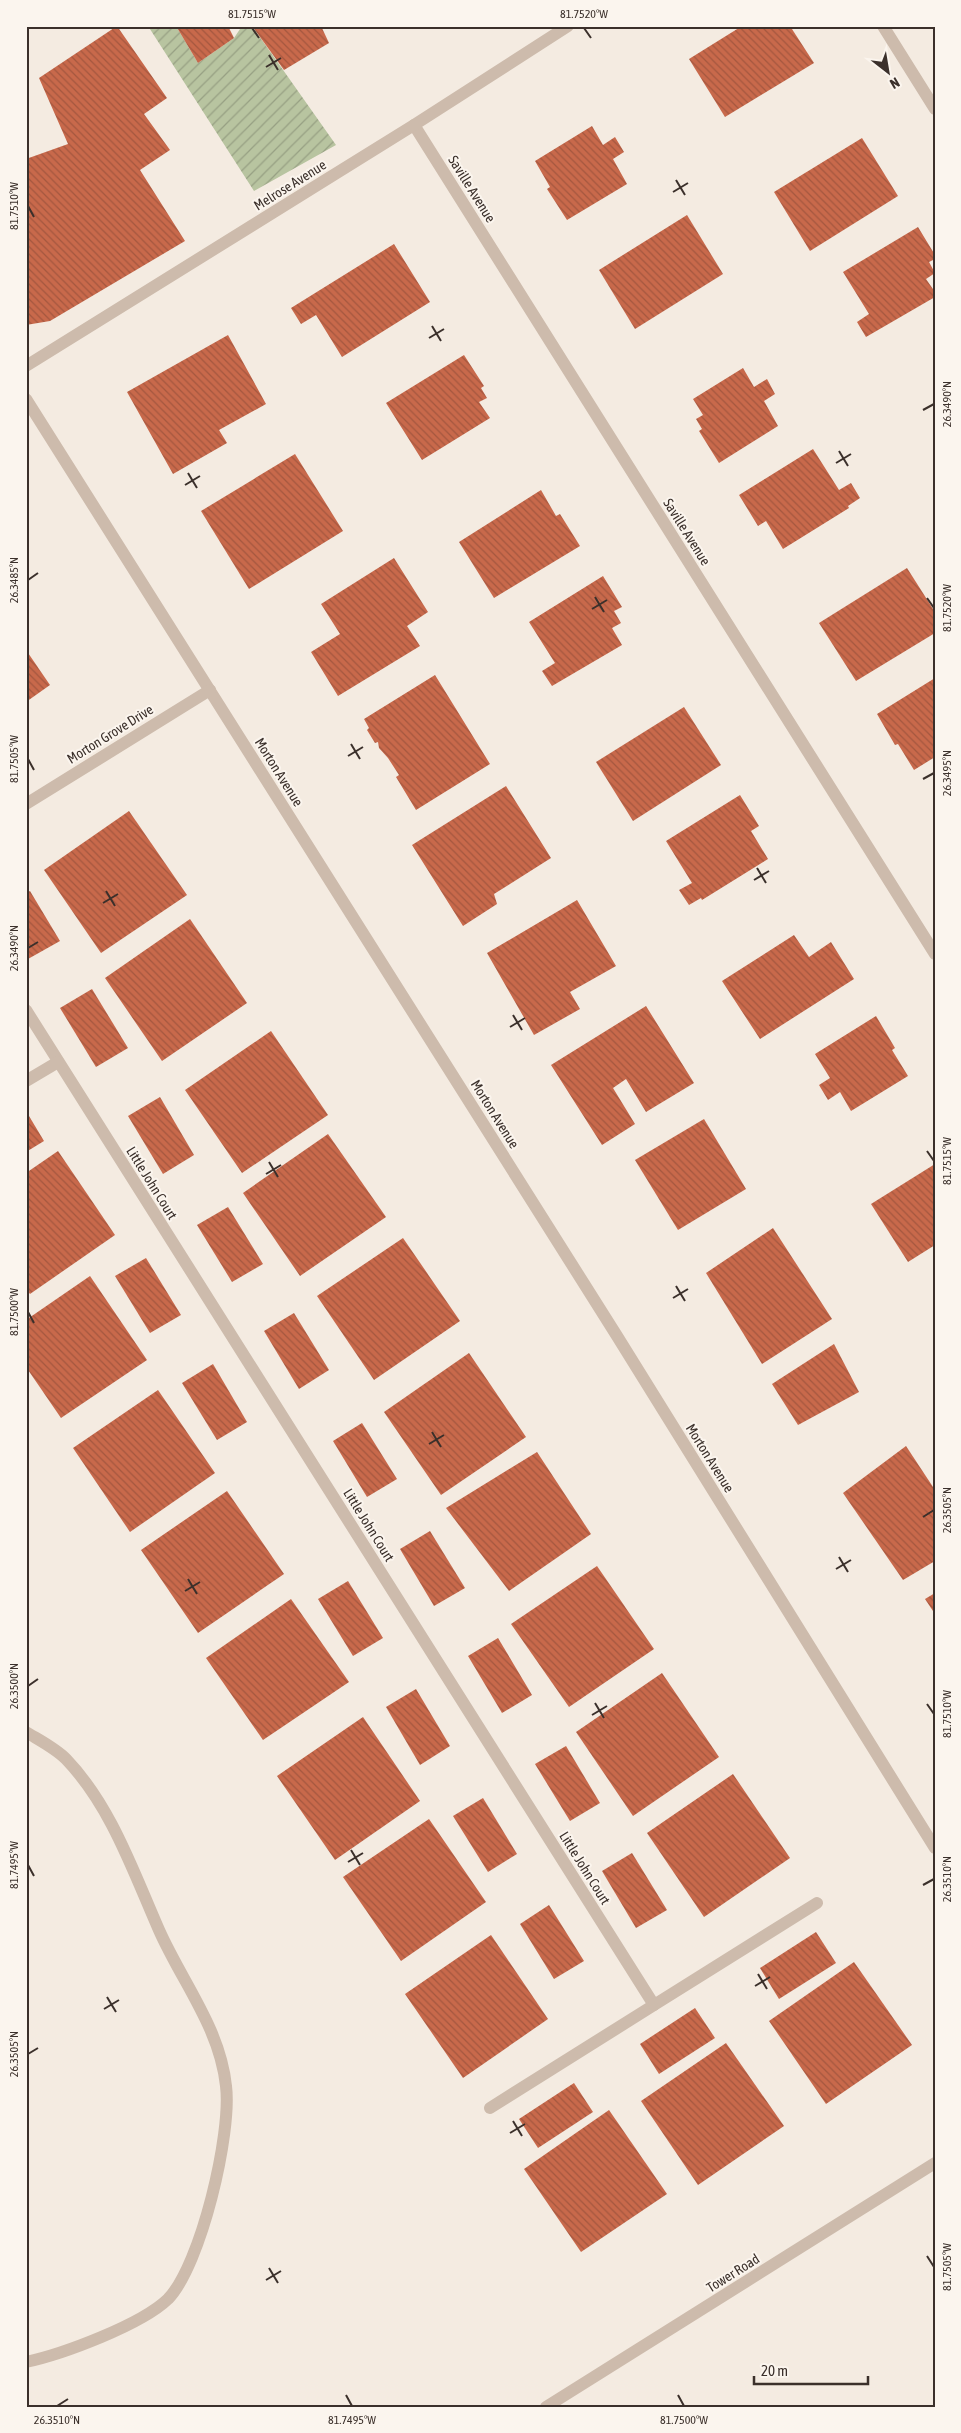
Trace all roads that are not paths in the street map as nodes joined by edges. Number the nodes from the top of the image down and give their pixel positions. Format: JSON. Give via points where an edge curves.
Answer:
{"nodes":[{"id":1,"x":568,"y":26,"type":"edge"},
{"id":2,"x":883,"y":26,"type":"edge"},
{"id":3,"x":935,"y":108,"type":"edge"},
{"id":4,"x":414,"y":125,"type":"junction"},
{"id":5,"x":26,"y":366,"type":"edge"},
{"id":6,"x":26,"y":399,"type":"edge"},
{"id":7,"x":210,"y":690,"type":"junction"},
{"id":8,"x":26,"y":804,"type":"edge"},
{"id":9,"x":935,"y":954,"type":"edge"},
{"id":10,"x":26,"y":1010,"type":"edge"},
{"id":11,"x":58,"y":1062,"type":"junction"},
{"id":12,"x":26,"y":1081,"type":"edge"},
{"id":13,"x":26,"y":1732,"type":"edge"},
{"id":14,"x":935,"y":1848,"type":"edge"},
{"id":15,"x":817,"y":1903,"type":"dead end"},
{"id":16,"x":654,"y":2005,"type":"junction"},
{"id":17,"x":490,"y":2108,"type":"dead end"},
{"id":18,"x":935,"y":2163,"type":"edge"},
{"id":19,"x":26,"y":2362,"type":"edge"},
{"id":20,"x":546,"y":2407,"type":"edge"}],
"edges":[{"from":1,"to":4,"type":"street","name":"Melrose Avenue"},
{"from":2,"to":3,"type":"street"},
{"from":4,"to":5,"type":"street","name":"Melrose Avenue"},
{"from":4,"to":9,"type":"street","name":"Saville Avenue"},
{"from":6,"to":7,"type":"street","name":"Morton Avenue"},
{"from":7,"to":8,"type":"street","name":"Morton Grove Drive"},
{"from":7,"to":14,"type":"street","name":"Morton Avenue","via":[[618,1336]]},
{"from":10,"to":11,"type":"street","name":"Little John Court"},
{"from":11,"to":12,"type":"street"},
{"from":11,"to":16,"type":"street","name":"Little John Court"},
{"from":13,"to":19,"type":"street","via":[[64,1757],[85,1782],[112,1825],[172,1960],[202,2010],[215,2042],[226,2086],[226,2120],[219,2166],[206,2218],[184,2276],[168,2298],[145,2315],[66,2350]]},
{"from":15,"to":16,"type":"street"},
{"from":16,"to":17,"type":"street"},
{"from":18,"to":20,"type":"street","name":"Tower Road"}]}
